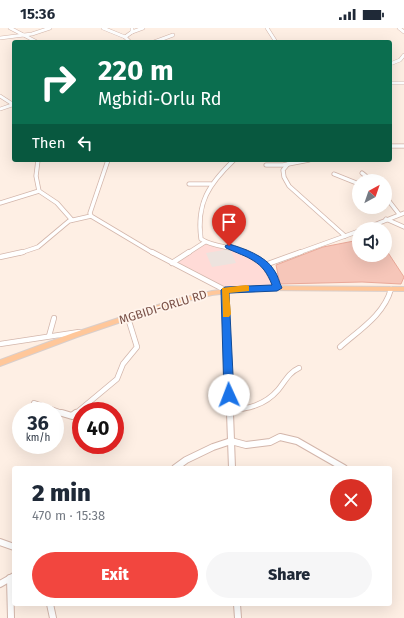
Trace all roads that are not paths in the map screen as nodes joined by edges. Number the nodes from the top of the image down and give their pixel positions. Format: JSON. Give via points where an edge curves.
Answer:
{"nodes":[{"id":1,"x":10,"y":28,"type":"edge"},
{"id":2,"x":50,"y":28,"type":"edge"},
{"id":3,"x":103,"y":28,"type":"edge"},
{"id":4,"x":132,"y":28,"type":"edge"},
{"id":5,"x":142,"y":28,"type":"edge"},
{"id":6,"x":149,"y":28,"type":"edge"},
{"id":7,"x":267,"y":28,"type":"edge"},
{"id":8,"x":399,"y":28,"type":"edge"},
{"id":9,"x":132,"y":32,"type":"junction"},
{"id":10,"x":404,"y":32,"type":"edge"},
{"id":11,"x":24,"y":35,"type":"junction"},
{"id":12,"x":173,"y":35,"type":"dead end"},
{"id":13,"x":125,"y":37,"type":"junction"},
{"id":14,"x":0,"y":38,"type":"edge"},
{"id":15,"x":33,"y":40,"type":"edge"},
{"id":16,"x":128,"y":40,"type":"edge"},
{"id":17,"x":159,"y":40,"type":"edge"},
{"id":18,"x":275,"y":40,"type":"edge"},
{"id":19,"x":404,"y":54,"type":"edge"},
{"id":20,"x":392,"y":63,"type":"edge"},
{"id":21,"x":392,"y":83,"type":"edge"},
{"id":22,"x":404,"y":83,"type":"edge"},
{"id":23,"x":0,"y":96,"type":"edge"},
{"id":24,"x":12,"y":104,"type":"edge"},
{"id":25,"x":12,"y":105,"type":"edge"},
{"id":26,"x":0,"y":109,"type":"edge"},
{"id":27,"x":392,"y":146,"type":"edge"},
{"id":28,"x":404,"y":146,"type":"edge"},
{"id":29,"x":38,"y":162,"type":"edge"},
{"id":30,"x":107,"y":162,"type":"edge"},
{"id":31,"x":232,"y":162,"type":"edge"},
{"id":32,"x":298,"y":162,"type":"edge"},
{"id":33,"x":288,"y":164,"type":"junction"},
{"id":34,"x":266,"y":165,"type":"dead end"},
{"id":35,"x":274,"y":165,"type":"junction"},
{"id":36,"x":283,"y":170,"type":"junction"},
{"id":37,"x":334,"y":174,"type":"dead end"},
{"id":38,"x":352,"y":181,"type":"edge"},
{"id":39,"x":189,"y":184,"type":"dead end"},
{"id":40,"x":211,"y":184,"type":"junction"},
{"id":41,"x":39,"y":191,"type":"junction"},
{"id":42,"x":0,"y":203,"type":"edge"},
{"id":43,"x":392,"y":203,"type":"edge"},
{"id":44,"x":402,"y":214,"type":"edge"},
{"id":45,"x":91,"y":216,"type":"junction"},
{"id":46,"x":386,"y":219,"type":"junction"},
{"id":47,"x":72,"y":220,"type":"junction"},
{"id":48,"x":379,"y":222,"type":"edge"},
{"id":49,"x":404,"y":227,"type":"edge"},
{"id":50,"x":352,"y":234,"type":"edge"},
{"id":51,"x":345,"y":236,"type":"junction"},
{"id":52,"x":205,"y":242,"type":"junction"},
{"id":53,"x":0,"y":257,"type":"edge"},
{"id":54,"x":172,"y":263,"type":"junction"},
{"id":55,"x":265,"y":265,"type":"junction"},
{"id":56,"x":277,"y":288,"type":"junction"},
{"id":57,"x":392,"y":289,"type":"junction"},
{"id":58,"x":404,"y":289,"type":"edge"},
{"id":59,"x":225,"y":290,"type":"junction"},
{"id":60,"x":54,"y":318,"type":"dead end"},
{"id":61,"x":128,"y":318,"type":"junction"},
{"id":62,"x":88,"y":331,"type":"junction"},
{"id":63,"x":49,"y":336,"type":"junction"},
{"id":64,"x":0,"y":344,"type":"edge"},
{"id":65,"x":340,"y":347,"type":"dead end"},
{"id":66,"x":0,"y":363,"type":"edge"},
{"id":67,"x":299,"y":368,"type":"dead end"},
{"id":68,"x":230,"y":410,"type":"junction"},
{"id":69,"x":64,"y":413,"type":"edge"},
{"id":70,"x":231,"y":441,"type":"junction"},
{"id":71,"x":178,"y":466,"type":"edge"},
{"id":72,"x":232,"y":466,"type":"edge"},
{"id":73,"x":341,"y":466,"type":"edge"},
{"id":74,"x":0,"y":542,"type":"edge"},
{"id":75,"x":12,"y":546,"type":"edge"},
{"id":76,"x":12,"y":577,"type":"edge"},
{"id":77,"x":0,"y":584,"type":"edge"},
{"id":78,"x":50,"y":606,"type":"edge"},
{"id":79,"x":237,"y":606,"type":"edge"},
{"id":80,"x":11,"y":618,"type":"edge"},
{"id":81,"x":52,"y":618,"type":"edge"},
{"id":82,"x":238,"y":618,"type":"edge"}],
"edges":[{"from":1,"to":11,"type":"street"},
{"from":2,"to":11,"type":"street"},
{"from":3,"to":13,"type":"street"},
{"from":4,"to":9,"type":"street"},
{"from":5,"to":6,"type":"street"},
{"from":5,"to":9,"type":"street"},
{"from":7,"to":18,"type":"street"},
{"from":8,"to":10,"type":"street"},
{"from":9,"to":13,"type":"street"},
{"from":11,"to":14,"type":"street"},
{"from":11,"to":15,"type":"street"},
{"from":12,"to":17,"type":"street"},
{"from":13,"to":16,"type":"street"},
{"from":19,"to":20,"type":"street","via":[[400,60]]},
{"from":21,"to":22,"type":"street"},
{"from":23,"to":24,"type":"street"},
{"from":25,"to":26,"type":"street"},
{"from":27,"to":28,"type":"street"},
{"from":29,"to":41,"type":"street","via":[[36,176]]},
{"from":30,"to":45,"type":"street"},
{"from":31,"to":40,"type":"street"},
{"from":32,"to":33,"type":"street"},
{"from":33,"to":35,"type":"street"},
{"from":33,"to":36,"type":"street"},
{"from":34,"to":35,"type":"street"},
{"from":35,"to":36,"type":"street"},
{"from":36,"to":51,"type":"street","via":[[284,177],[296,194]]},
{"from":37,"to":38,"type":"street"},
{"from":39,"to":40,"type":"street"},
{"from":40,"to":52,"type":"street","via":[[204,198],[199,222],[201,239]]},
{"from":41,"to":42,"type":"street"},
{"from":41,"to":47,"type":"street","via":[[57,203]]},
{"from":43,"to":44,"type":"street"},
{"from":44,"to":46,"type":"street"},
{"from":45,"to":47,"type":"street"},
{"from":45,"to":54,"type":"street"},
{"from":46,"to":48,"type":"street"},
{"from":46,"to":49,"type":"street"},
{"from":47,"to":53,"type":"street","via":[[38,247]]},
{"from":50,"to":51,"type":"street"},
{"from":51,"to":55,"type":"street"},
{"from":52,"to":54,"type":"street"},
{"from":52,"to":55,"type":"street","via":[[240,250]]},
{"from":54,"to":59,"type":"street"},
{"from":55,"to":56,"type":"street","via":[[271,271]]},
{"from":56,"to":57,"type":"main road","name":"MGBIDI-ORLU RD"},
{"from":56,"to":59,"type":"main road","name":"MGBIDI-ORLU RD"},
{"from":57,"to":58,"type":"main road","name":"MGBIDI-ORLU RD"},
{"from":57,"to":65,"type":"street","via":[[388,302],[376,317]]},
{"from":59,"to":61,"type":"main road","name":"MGBIDI-ORLU RD","via":[[193,297]]},
{"from":59,"to":68,"type":"street"},
{"from":60,"to":63,"type":"street"},
{"from":61,"to":62,"type":"main road","name":"MGBIDI-ORLU RD"},
{"from":61,"to":69,"type":"street","via":[[137,346],[123,364],[117,379],[72,416]]},
{"from":62,"to":63,"type":"street"},
{"from":62,"to":66,"type":"main road","name":"MGBIDI-ORLU RD"},
{"from":63,"to":64,"type":"street"},
{"from":67,"to":68,"type":"street","via":[[291,371],[278,390],[262,404]]},
{"from":68,"to":70,"type":"street"},
{"from":70,"to":71,"type":"street","via":[[213,447]]},
{"from":70,"to":72,"type":"street"},
{"from":70,"to":73,"type":"street","via":[[246,445],[270,442],[280,437],[297,441]]},
{"from":74,"to":75,"type":"street"},
{"from":76,"to":77,"type":"street"},
{"from":76,"to":80,"type":"street"},
{"from":78,"to":81,"type":"street"},
{"from":79,"to":82,"type":"street"}]}
